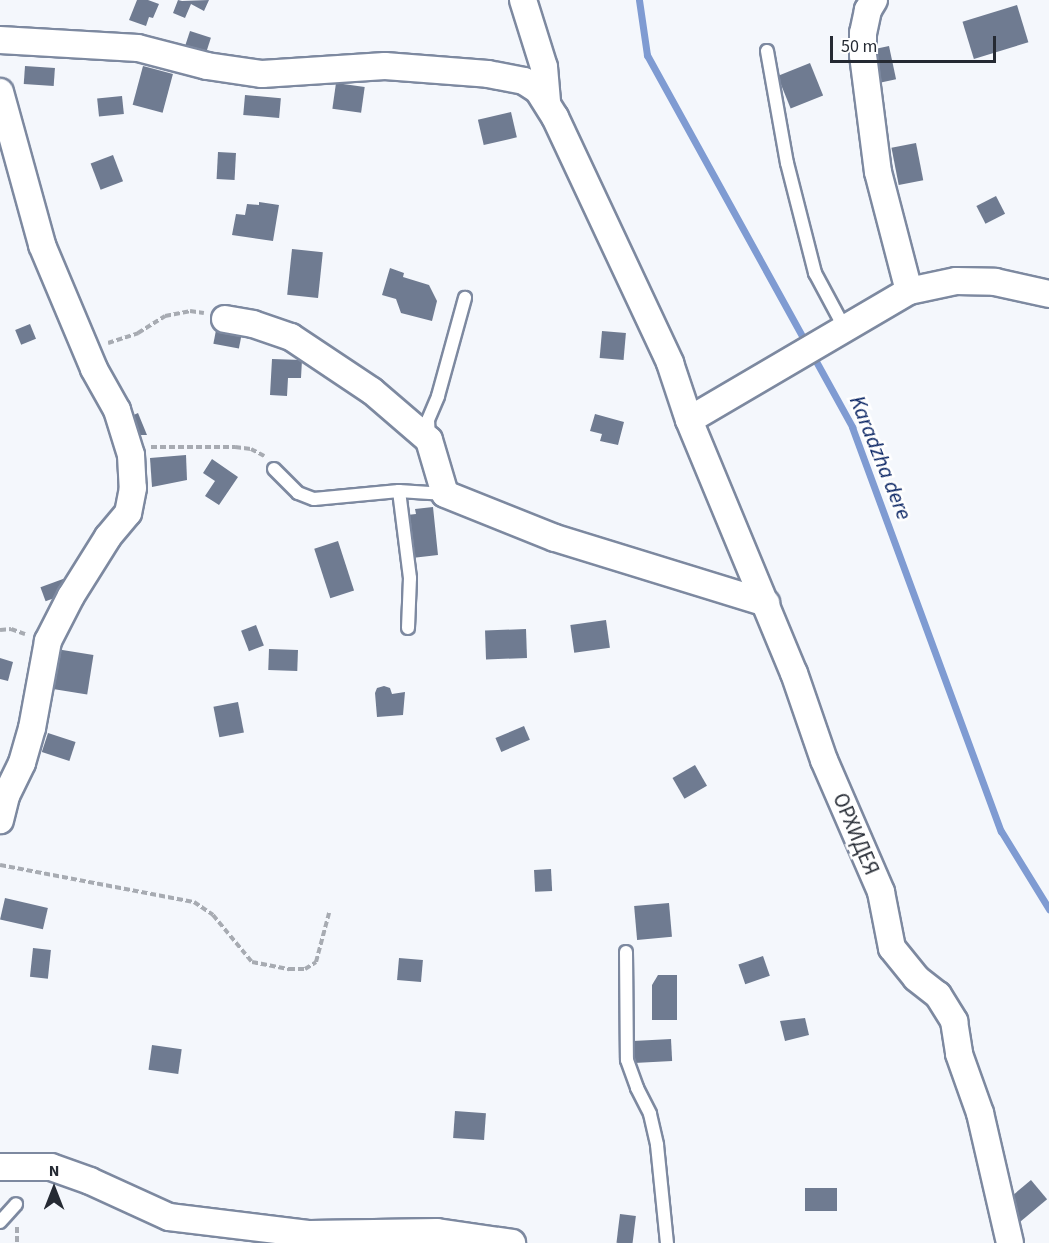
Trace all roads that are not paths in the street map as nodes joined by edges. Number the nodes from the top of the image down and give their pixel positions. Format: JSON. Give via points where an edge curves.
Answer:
{"nodes":[{"id":1,"x":523,"y":0,"type":"edge"},
{"id":2,"x":874,"y":0,"type":"edge"},
{"id":3,"x":0,"y":40,"type":"edge"},
{"id":4,"x":767,"y":51,"type":"dead end"},
{"id":5,"x":0,"y":92,"type":"edge"},
{"id":6,"x":547,"y":102,"type":"junction"},
{"id":7,"x":909,"y":291,"type":"junction"},
{"id":8,"x":1049,"y":294,"type":"edge"},
{"id":9,"x":465,"y":298,"type":"dead end"},
{"id":10,"x":225,"y":319,"type":"road end"},
{"id":11,"x":845,"y":328,"type":"junction"},
{"id":12,"x":689,"y":420,"type":"junction"},
{"id":13,"x":429,"y":440,"type":"junction"},
{"id":14,"x":274,"y":469,"type":"road end"},
{"id":15,"x":399,"y":491,"type":"junction"},
{"id":16,"x":446,"y":494,"type":"junction"},
{"id":17,"x":766,"y":603,"type":"junction"},
{"id":18,"x":408,"y":628,"type":"dead end"},
{"id":19,"x":0,"y":820,"type":"edge"},
{"id":20,"x":626,"y":952,"type":"dead end"},
{"id":21,"x":0,"y":1167,"type":"edge"},
{"id":22,"x":16,"y":1204,"type":"dead end"},
{"id":23,"x":0,"y":1222,"type":"edge"},
{"id":24,"x":257,"y":1236,"type":"edge"},
{"id":25,"x":512,"y":1243,"type":"edge"},
{"id":26,"x":667,"y":1243,"type":"edge"},
{"id":27,"x":1010,"y":1243,"type":"edge"}],
"edges":[{"from":1,"to":6,"type":"street","via":[[544,68]]},
{"from":2,"to":7,"type":"street","via":[[868,10],[862,55],[878,172]]},
{"from":3,"to":6,"type":"street","via":[[138,48],[262,75],[385,66],[488,74],[524,81]]},
{"from":4,"to":11,"type":"lane","via":[[786,163],[815,273]]},
{"from":5,"to":19,"type":"street","via":[[42,245],[94,369],[117,410],[130,451],[133,488],[128,513],[77,586],[48,641],[32,728]]},
{"from":6,"to":12,"type":"street","name":"ОРХИДЕЯ","via":[[670,363]]},
{"from":7,"to":8,"type":"street","via":[[956,281],[985,282]]},
{"from":7,"to":11,"type":"street"},
{"from":9,"to":13,"type":"lane","via":[[428,420]]},
{"from":10,"to":13,"type":"street","via":[[291,337],[372,391]]},
{"from":11,"to":12,"type":"street"},
{"from":12,"to":17,"type":"street","name":"ОРХИДЕЯ"},
{"from":13,"to":16,"type":"street"},
{"from":14,"to":15,"type":"lane","via":[[298,493],[314,499]]},
{"from":15,"to":16,"type":"lane"},
{"from":15,"to":18,"type":"lane","via":[[410,578]]},
{"from":16,"to":17,"type":"street","via":[[555,538]]},
{"from":17,"to":27,"type":"street","name":"ОРХИДЕЯ","via":[[824,760],[881,892],[892,948],[916,978],[938,995],[954,1021],[959,1054],[980,1113]]},
{"from":20,"to":26,"type":"lane","via":[[627,1060],[650,1114],[657,1145]]},
{"from":21,"to":24,"type":"street","via":[[51,1167],[169,1217]]},
{"from":22,"to":23,"type":"lane"},
{"from":24,"to":25,"type":"street","via":[[437,1232]]}]}
